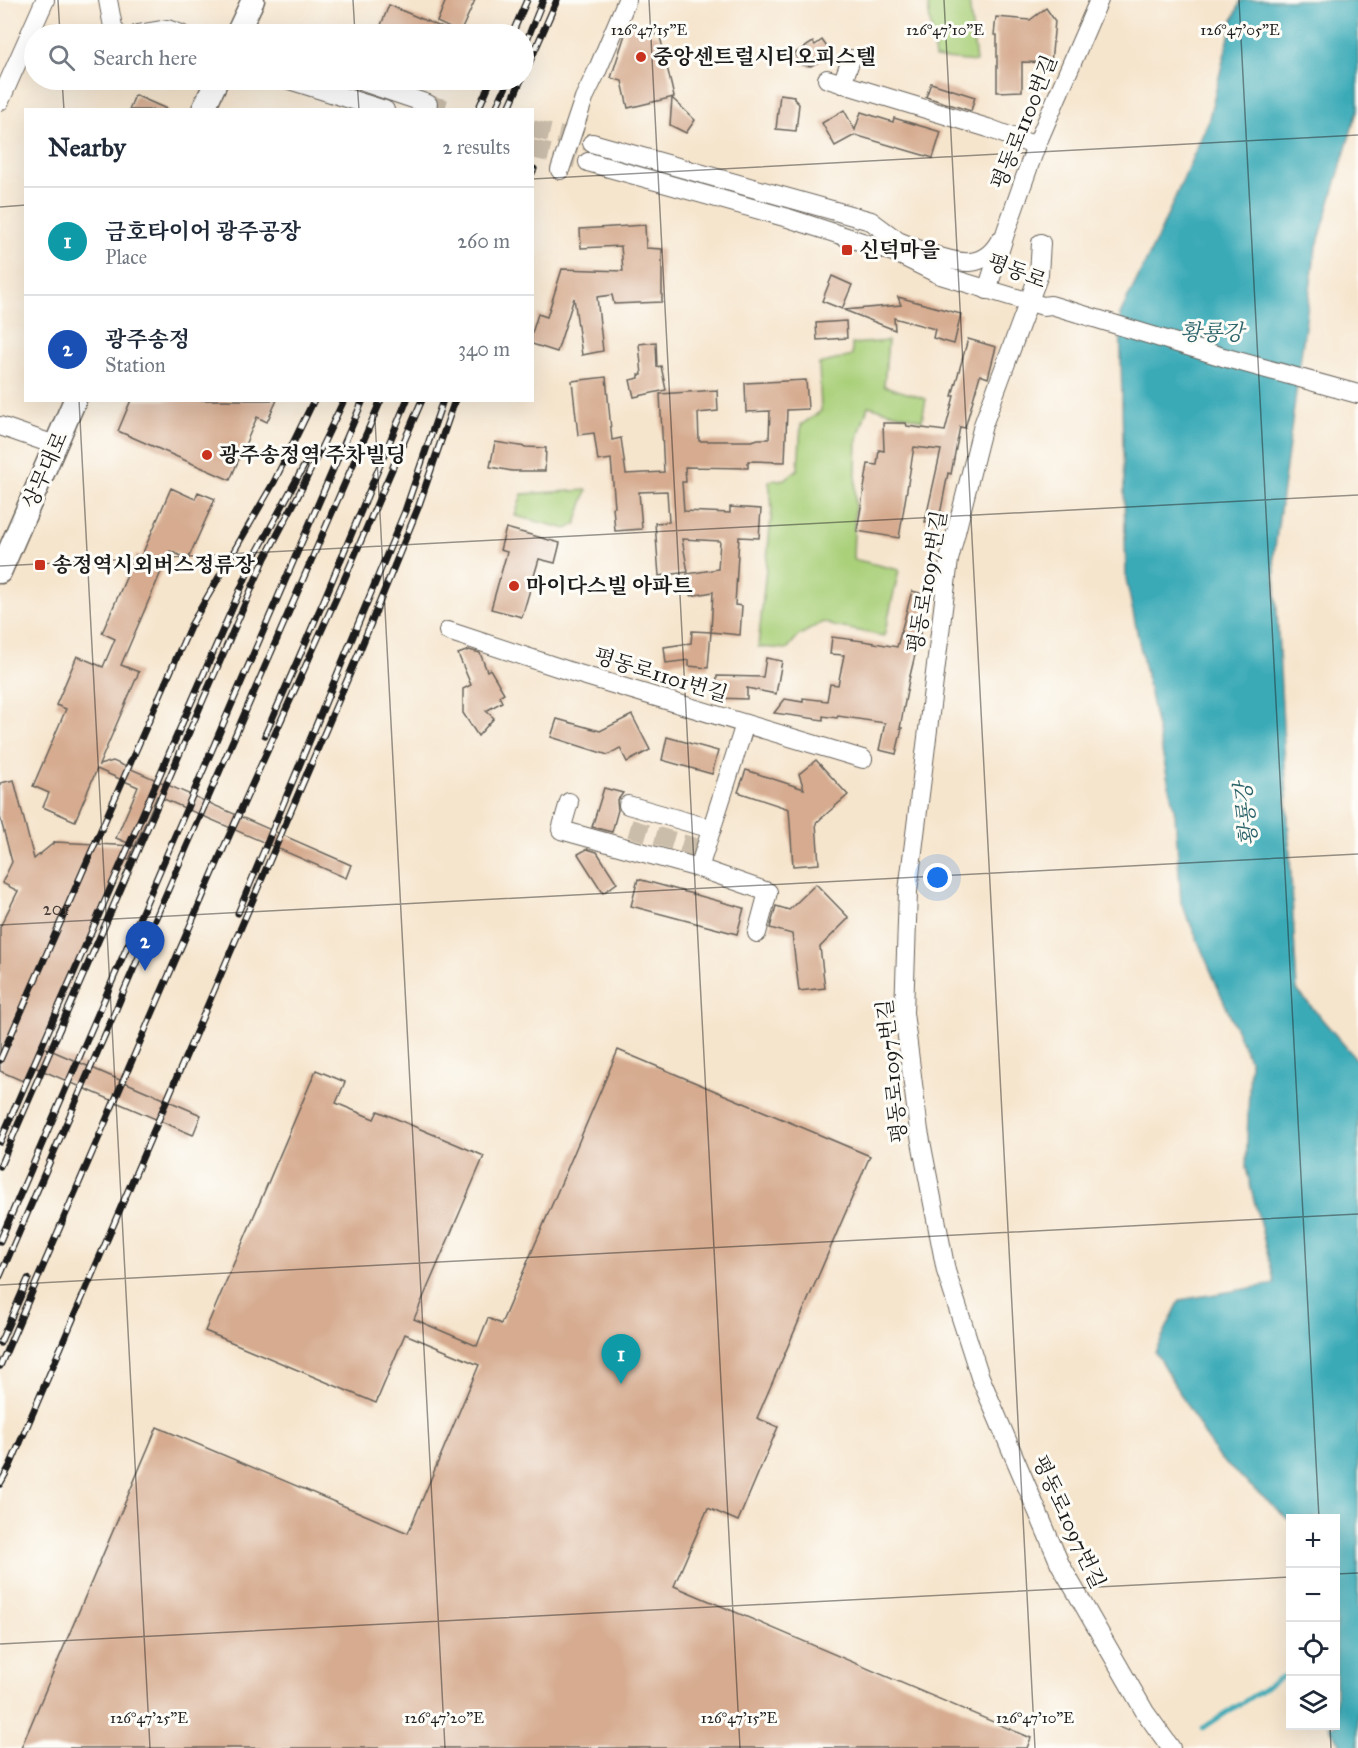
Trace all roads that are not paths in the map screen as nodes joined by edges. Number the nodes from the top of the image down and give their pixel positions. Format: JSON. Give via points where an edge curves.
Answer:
{"nodes":[{"id":1,"x":45,"y":0,"type":"edge"},
{"id":2,"x":108,"y":0,"type":"edge"},
{"id":3,"x":253,"y":0,"type":"edge"},
{"id":4,"x":627,"y":0,"type":"edge"},
{"id":5,"x":1099,"y":0,"type":"edge"},
{"id":6,"x":34,"y":24,"type":"edge"},
{"id":7,"x":112,"y":24,"type":"edge"},
{"id":8,"x":242,"y":24,"type":"edge"},
{"id":9,"x":24,"y":47,"type":"edge"},
{"id":10,"x":851,"y":59,"type":"dead end"},
{"id":11,"x":212,"y":90,"type":"edge"},
{"id":12,"x":321,"y":90,"type":"edge"},
{"id":13,"x":387,"y":90,"type":"edge"},
{"id":14,"x":0,"y":101,"type":"edge"},
{"id":15,"x":428,"y":104,"type":"dead end"},
{"id":16,"x":204,"y":108,"type":"edge"},
{"id":17,"x":379,"y":108,"type":"edge"},
{"id":18,"x":592,"y":143,"type":"tunnel mouth"},
{"id":19,"x":1035,"y":146,"type":"junction"},
{"id":20,"x":588,"y":162,"type":"tunnel mouth"},
{"id":21,"x":560,"y":170,"type":"dead end"},
{"id":22,"x":1006,"y":231,"type":"junction"},
{"id":23,"x":1041,"y":243,"type":"dead end"},
{"id":24,"x":923,"y":251,"type":"junction"},
{"id":25,"x":988,"y":287,"type":"junction"},
{"id":26,"x":1029,"y":301,"type":"junction"},
{"id":27,"x":1358,"y":394,"type":"edge"},
{"id":28,"x":74,"y":402,"type":"edge"},
{"id":29,"x":0,"y":426,"type":"edge"},
{"id":30,"x":55,"y":445,"type":"junction"},
{"id":31,"x":0,"y":572,"type":"edge"},
{"id":32,"x":448,"y":631,"type":"dead end"},
{"id":33,"x":745,"y":724,"type":"junction"},
{"id":34,"x":863,"y":759,"type":"dead end"},
{"id":35,"x":569,"y":802,"type":"dead end"},
{"id":36,"x":628,"y":805,"type":"dead end"},
{"id":37,"x":712,"y":829,"type":"junction"},
{"id":38,"x":699,"y":868,"type":"junction"},
{"id":39,"x":757,"y":933,"type":"dead end"},
{"id":40,"x":1171,"y":1748,"type":"edge"}],
"edges":[{"from":1,"to":6,"type":"street"},
{"from":2,"to":7,"type":"street"},
{"from":3,"to":8,"type":"main road"},
{"from":4,"to":21,"type":"street","via":[[584,98]]},
{"from":5,"to":19,"type":"street","name":"평동로1100번길"},
{"from":9,"to":14,"type":"street"},
{"from":10,"to":19,"type":"street","via":[[834,81]]},
{"from":11,"to":16,"type":"main road"},
{"from":12,"to":17,"type":"street"},
{"from":13,"to":15,"type":"street"},
{"from":18,"to":24,"type":"street","name":"평동로","via":[[871,221],[898,241]]},
{"from":19,"to":22,"type":"street","name":"평동로1100번길"},
{"from":20,"to":25,"type":"street","name":"평동로","via":[[820,229],[896,253],[940,275]]},
{"from":22,"to":24,"type":"street","via":[[994,252],[975,262],[959,262]]},
{"from":22,"to":25,"type":"street","name":"평동로1100번길"},
{"from":23,"to":26,"type":"street","name":"평동로1097번길","via":[[1039,274]]},
{"from":24,"to":25,"type":"street","name":"평동로","via":[[929,262]]},
{"from":25,"to":26,"type":"street","name":"평동로"},
{"from":26,"to":27,"type":"street","name":"평동로"},
{"from":26,"to":40,"type":"street","name":"평동로1097번길","via":[[983,425],[949,560],[908,891],[904,1012],[919,1131],[946,1271],[980,1377],[1060,1564],[1144,1712]]},
{"from":28,"to":30,"type":"main road","name":"상무대로"},
{"from":29,"to":30,"type":"street"},
{"from":30,"to":31,"type":"main road","name":"상무대로"},
{"from":32,"to":33,"type":"street","name":"평동로1101번길"},
{"from":33,"to":34,"type":"street","name":"평동로1101번길"},
{"from":33,"to":37,"type":"street"},
{"from":35,"to":38,"type":"street","via":[[561,830]]},
{"from":36,"to":37,"type":"street"},
{"from":37,"to":38,"type":"street"},
{"from":38,"to":39,"type":"street","via":[[768,892]]}]}
